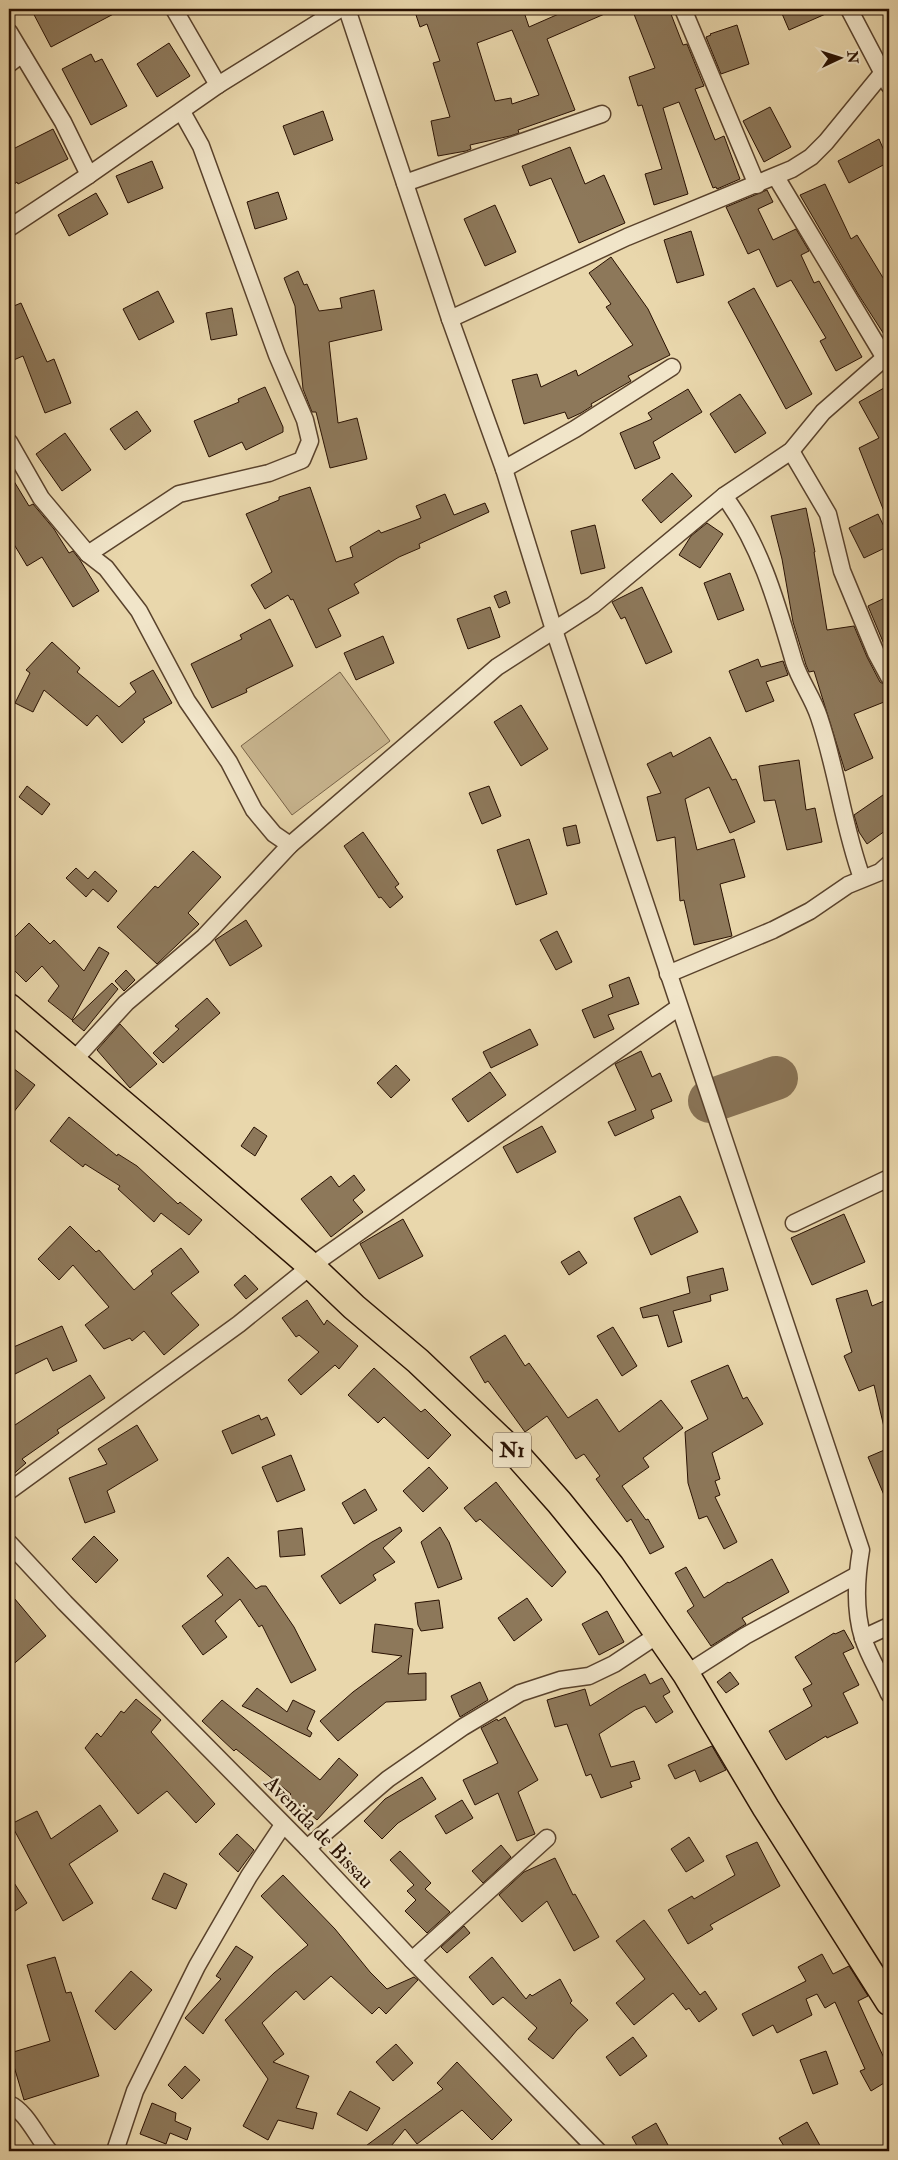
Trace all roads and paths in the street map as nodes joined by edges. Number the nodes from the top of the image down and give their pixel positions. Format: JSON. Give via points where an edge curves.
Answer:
{"nodes":[{"id":1,"x":174,"y":9,"type":"edge"},
{"id":2,"x":340,"y":9,"type":"edge"},
{"id":3,"x":347,"y":9,"type":"edge"},
{"id":4,"x":683,"y":9,"type":"edge"},
{"id":5,"x":849,"y":9,"type":"edge"},
{"id":6,"x":9,"y":32,"type":"edge"},
{"id":7,"x":22,"y":54,"type":"junction"},
{"id":8,"x":9,"y":64,"type":"edge"},
{"id":9,"x":887,"y":74,"type":"edge"},
{"id":10,"x":218,"y":86,"type":"junction"},
{"id":11,"x":182,"y":112,"type":"junction"},
{"id":12,"x":602,"y":114,"type":"dead end"},
{"id":13,"x":90,"y":175,"type":"junction"},
{"id":14,"x":776,"y":177,"type":"junction"},
{"id":15,"x":405,"y":183,"type":"junction"},
{"id":16,"x":757,"y":184,"type":"junction"},
{"id":17,"x":9,"y":228,"type":"edge"},
{"id":18,"x":450,"y":319,"type":"junction"},
{"id":19,"x":888,"y":359,"type":"edge"},
{"id":20,"x":672,"y":367,"type":"dead end"},
{"id":21,"x":9,"y":442,"type":"edge"},
{"id":22,"x":791,"y":451,"type":"junction"},
{"id":23,"x":504,"y":469,"type":"junction"},
{"id":24,"x":724,"y":496,"type":"junction"},
{"id":25,"x":88,"y":554,"type":"junction"},
{"id":26,"x":554,"y":630,"type":"junction"},
{"id":27,"x":889,"y":677,"type":"edge"},
{"id":28,"x":290,"y":845,"type":"junction"},
{"id":29,"x":889,"y":864,"type":"edge"},
{"id":30,"x":862,"y":878,"type":"junction"},
{"id":31,"x":668,"y":974,"type":"junction"},
{"id":32,"x":9,"y":1007,"type":"edge"},
{"id":33,"x":679,"y":1007,"type":"junction"},
{"id":34,"x":73,"y":1060,"type":"junction"},
{"id":35,"x":889,"y":1178,"type":"edge"},
{"id":36,"x":794,"y":1223,"type":"dead end"},
{"id":37,"x":311,"y":1266,"type":"junction"},
{"id":38,"x":9,"y":1491,"type":"edge"},
{"id":39,"x":9,"y":1543,"type":"edge"},
{"id":40,"x":857,"y":1575,"type":"junction"},
{"id":41,"x":889,"y":1626,"type":"edge"},
{"id":42,"x":659,"y":1634,"type":"junction"},
{"id":43,"x":863,"y":1638,"type":"junction"},
{"id":44,"x":686,"y":1674,"type":"junction"},
{"id":45,"x":889,"y":1694,"type":"edge"},
{"id":46,"x":283,"y":1825,"type":"junction"},
{"id":47,"x":548,"y":1838,"type":"dead end"},
{"id":48,"x":307,"y":1848,"type":"junction"},
{"id":49,"x":412,"y":1960,"type":"junction"},
{"id":50,"x":885,"y":1987,"type":"edge"},
{"id":51,"x":9,"y":2104,"type":"edge"},
{"id":52,"x":49,"y":2151,"type":"edge"},
{"id":53,"x":114,"y":2151,"type":"edge"},
{"id":54,"x":598,"y":2151,"type":"edge"}],
"edges":[{"from":1,"to":10,"type":"street"},
{"from":2,"to":10,"type":"street"},
{"from":3,"to":15,"type":"street"},
{"from":4,"to":16,"type":"street"},
{"from":5,"to":9,"type":"street"},
{"from":6,"to":7,"type":"street"},
{"from":7,"to":8,"type":"street"},
{"from":7,"to":13,"type":"street"},
{"from":9,"to":14,"type":"street","via":[[811,157]]},
{"from":10,"to":11,"type":"street"},
{"from":11,"to":13,"type":"street"},
{"from":11,"to":25,"type":"street","via":[[201,146],[277,355],[305,420],[310,441],[302,460],[270,473],[179,494]]},
{"from":12,"to":15,"type":"street"},
{"from":13,"to":17,"type":"street"},
{"from":14,"to":16,"type":"street"},
{"from":14,"to":19,"type":"street"},
{"from":15,"to":18,"type":"street"},
{"from":16,"to":18,"type":"street","via":[[627,237]]},
{"from":18,"to":23,"type":"street"},
{"from":19,"to":22,"type":"street","via":[[823,412]]},
{"from":20,"to":23,"type":"street","via":[[575,430]]},
{"from":21,"to":25,"type":"street","via":[[41,498]]},
{"from":22,"to":24,"type":"street"},
{"from":22,"to":27,"type":"street","via":[[828,514],[842,571],[876,654]]},
{"from":23,"to":26,"type":"street"},
{"from":24,"to":26,"type":"street","via":[[593,605]]},
{"from":24,"to":30,"type":"street","via":[[752,541],[772,589],[798,674],[819,715],[852,852]]},
{"from":25,"to":28,"type":"street","via":[[106,568],[139,611],[187,701],[229,762],[254,810],[274,834]]},
{"from":26,"to":28,"type":"street","via":[[497,667]]},
{"from":26,"to":31,"type":"street"},
{"from":28,"to":34,"type":"street","via":[[204,937],[126,1004]]},
{"from":29,"to":30,"type":"street","via":[[880,872]]},
{"from":30,"to":31,"type":"street","via":[[780,926]]},
{"from":31,"to":33,"type":"street"},
{"from":32,"to":34,"type":"main road","number":"N1"},
{"from":33,"to":37,"type":"street"},
{"from":33,"to":40,"type":"street","via":[[861,1550]]},
{"from":34,"to":37,"type":"main road","number":"N1"},
{"from":35,"to":36,"type":"street"},
{"from":37,"to":38,"type":"street","via":[[238,1324]]},
{"from":37,"to":42,"type":"main road","number":"N1","via":[[518,1456],[588,1537]]},
{"from":39,"to":46,"type":"street","name":"Avenida de Bissau"},
{"from":40,"to":43,"type":"street","via":[[857,1607]]},
{"from":40,"to":44,"type":"street","via":[[745,1636]]},
{"from":41,"to":43,"type":"street"},
{"from":42,"to":44,"type":"main road","number":"N1"},
{"from":42,"to":48,"type":"street","via":[[614,1664],[589,1676],[560,1680],[520,1692],[388,1779]]},
{"from":43,"to":45,"type":"street"},
{"from":44,"to":50,"type":"main road","number":"N1","via":[[766,1808]]},
{"from":46,"to":48,"type":"street","name":"Avenida de Bissau"},
{"from":46,"to":53,"type":"street","via":[[197,1966],[135,2091]]},
{"from":47,"to":49,"type":"street"},
{"from":48,"to":49,"type":"street","name":"Avenida de Bissau"},
{"from":49,"to":54,"type":"street","name":"Avenida de Bissau"},
{"from":51,"to":52,"type":"street","via":[[22,2114]]}]}
